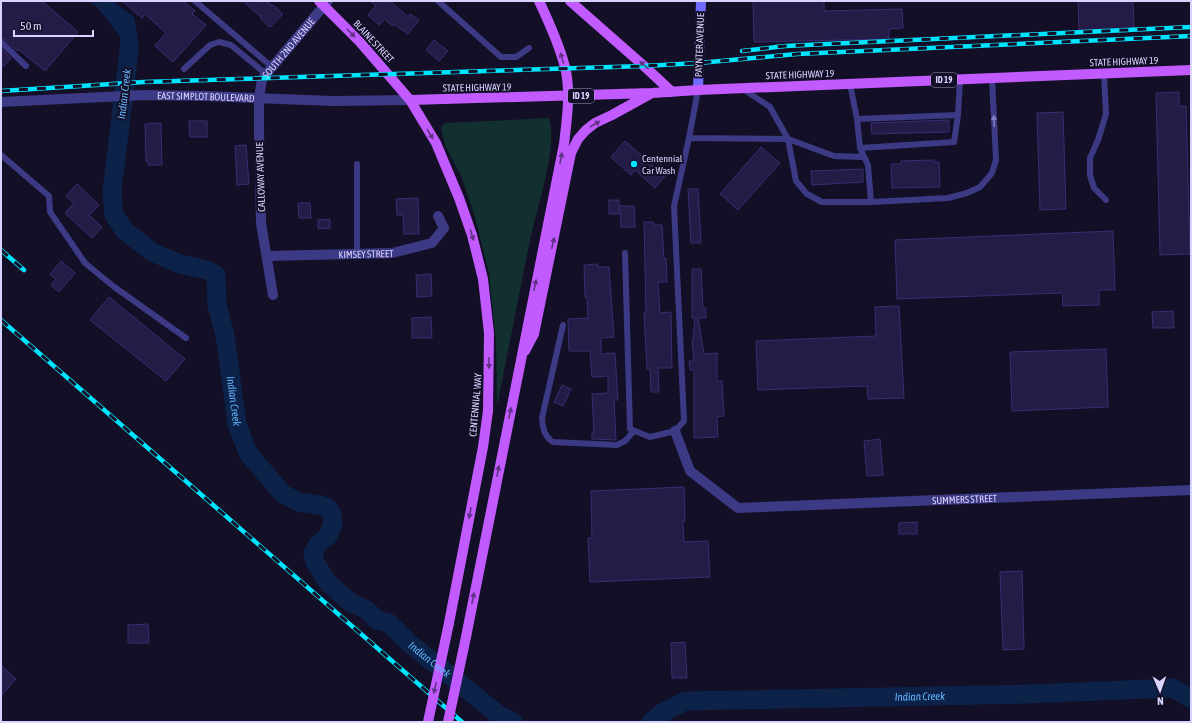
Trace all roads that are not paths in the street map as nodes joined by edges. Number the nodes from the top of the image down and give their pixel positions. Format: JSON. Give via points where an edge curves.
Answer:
{"nodes":[{"id":1,"x":196,"y":1,"type":"edge"},
{"id":2,"x":438,"y":1,"type":"edge"},
{"id":3,"x":539,"y":1,"type":"edge"},
{"id":4,"x":570,"y":1,"type":"edge"},
{"id":5,"x":701,"y":1,"type":"edge"},
{"id":6,"x":323,"y":2,"type":"edge"},
{"id":7,"x":1,"y":42,"type":"edge"},
{"id":8,"x":529,"y":48,"type":"dead end"},
{"id":9,"x":26,"y":66,"type":"dead end"},
{"id":10,"x":184,"y":69,"type":"dead end"},
{"id":11,"x":1191,"y":70,"type":"edge"},
{"id":12,"x":269,"y":71,"type":"junction"},
{"id":13,"x":1104,"y":74,"type":"junction"},
{"id":14,"x":992,"y":78,"type":"junction"},
{"id":15,"x":960,"y":80,"type":"junction"},
{"id":16,"x":850,"y":84,"type":"junction"},
{"id":17,"x":742,"y":88,"type":"junction"},
{"id":18,"x":698,"y":90,"type":"junction"},
{"id":19,"x":672,"y":92,"type":"junction"},
{"id":20,"x":652,"y":93,"type":"junction"},
{"id":21,"x":567,"y":96,"type":"junction"},
{"id":22,"x":260,"y":98,"type":"junction"},
{"id":23,"x":410,"y":100,"type":"junction"},
{"id":24,"x":1,"y":102,"type":"edge"},
{"id":25,"x":958,"y":115,"type":"junction"},
{"id":26,"x":857,"y":119,"type":"junction"},
{"id":27,"x":689,"y":138,"type":"junction"},
{"id":28,"x":788,"y":139,"type":"junction"},
{"id":29,"x":860,"y":148,"type":"junction"},
{"id":30,"x":1,"y":155,"type":"edge"},
{"id":31,"x":864,"y":157,"type":"junction"},
{"id":32,"x":357,"y":164,"type":"dead end"},
{"id":33,"x":1106,"y":200,"type":"dead end"},
{"id":34,"x":871,"y":202,"type":"junction"},
{"id":35,"x":438,"y":216,"type":"dead end"},
{"id":36,"x":624,"y":253,"type":"dead end"},
{"id":37,"x":357,"y":254,"type":"junction"},
{"id":38,"x":266,"y":256,"type":"junction"},
{"id":39,"x":273,"y":295,"type":"dead end"},
{"id":40,"x":563,"y":325,"type":"dead end"},
{"id":41,"x":186,"y":338,"type":"dead end"},
{"id":42,"x":520,"y":360,"type":"junction"},
{"id":43,"x":634,"y":431,"type":"junction"},
{"id":44,"x":675,"y":431,"type":"junction"},
{"id":45,"x":1191,"y":490,"type":"edge"},
{"id":46,"x":428,"y":722,"type":"edge"},
{"id":47,"x":448,"y":722,"type":"edge"}],
"edges":[{"from":1,"to":12,"type":"lane"},
{"from":2,"to":8,"type":"lane","via":[[501,57],[516,57]]},
{"from":21,"to":3,"type":"main road","one_way":true,"via":[[565,68],[554,31]]},
{"from":19,"to":4,"type":"main road","one_way":true},
{"from":5,"to":18,"type":"street","name":"PAYNTER AVENUE"},
{"from":6,"to":12,"type":"street","name":"SOUTH 2ND AVENUE"},
{"from":6,"to":23,"type":"main road","name":"BLAINE STREET","one_way":true},
{"from":7,"to":9,"type":"lane"},
{"from":10,"to":12,"type":"lane","via":[[210,45],[219,42],[231,45]]},
{"from":11,"to":13,"type":"main road","name":"STATE HIGHWAY 19","number":"ID 19"},
{"from":12,"to":22,"type":"street","name":"SOUTH 2ND AVENUE","via":[[262,79]]},
{"from":13,"to":14,"type":"main road","name":"STATE HIGHWAY 19","number":"ID 19"},
{"from":13,"to":33,"type":"lane","via":[[1106,114],[1090,158],[1090,175],[1094,188]]},
{"from":14,"to":15,"type":"main road","name":"STATE HIGHWAY 19","number":"ID 19"},
{"from":34,"to":14,"type":"lane","one_way":true,"via":[[948,198],[980,187],[992,173],[996,160]]},
{"from":15,"to":16,"type":"main road","name":"STATE HIGHWAY 19","number":"ID 19"},
{"from":15,"to":25,"type":"lane"},
{"from":16,"to":17,"type":"main road","name":"STATE HIGHWAY 19","number":"ID 19"},
{"from":16,"to":26,"type":"lane"},
{"from":17,"to":18,"type":"main road","name":"STATE HIGHWAY 19","number":"ID 19"},
{"from":17,"to":28,"type":"lane","via":[[770,107]]},
{"from":18,"to":19,"type":"main road","name":"STATE HIGHWAY 19","number":"ID 19"},
{"from":18,"to":27,"type":"lane"},
{"from":19,"to":20,"type":"main road","name":"STATE HIGHWAY 19","number":"ID 19"},
{"from":20,"to":21,"type":"main road","name":"STATE HIGHWAY 19","number":"ID 19"},
{"from":42,"to":20,"type":"main road","one_way":true,"via":[[534,334],[571,153],[578,139],[595,123]]},
{"from":21,"to":23,"type":"main road","name":"STATE HIGHWAY 19","number":"ID 19"},
{"from":42,"to":21,"type":"main road","one_way":true,"via":[[564,144]]},
{"from":22,"to":23,"type":"street","name":"EAST SIMPLOT BOULEVARD","via":[[333,101]]},
{"from":22,"to":24,"type":"street","name":"EAST SIMPLOT BOULEVARD","via":[[145,95]]},
{"from":22,"to":38,"type":"street","name":"CALLOWAY AVENUE","via":[[261,223]]},
{"from":23,"to":46,"type":"main road","name":"CENTENNIAL WAY","one_way":true,"bridge":true,"via":[[436,143],[472,235],[483,279],[489,333],[489,381],[483,447]]},
{"from":25,"to":26,"type":"lane"},
{"from":25,"to":29,"type":"lane","via":[[954,142]]},
{"from":26,"to":29,"type":"lane"},
{"from":27,"to":28,"type":"lane"},
{"from":27,"to":44,"type":"lane","via":[[674,206],[684,421]]},
{"from":28,"to":31,"type":"lane","via":[[834,156]]},
{"from":28,"to":34,"type":"lane","via":[[796,181],[807,194],[822,202]]},
{"from":29,"to":31,"type":"lane"},
{"from":30,"to":41,"type":"lane","via":[[48,196],[50,212],[85,263]]},
{"from":31,"to":34,"type":"lane","via":[[868,165]]},
{"from":32,"to":37,"type":"lane"},
{"from":35,"to":37,"type":"street","name":"KIMSEY STREET","via":[[444,228],[432,243],[392,253]]},
{"from":36,"to":43,"type":"lane","via":[[630,429]]},
{"from":37,"to":38,"type":"street","name":"KIMSEY STREET"},
{"from":38,"to":39,"type":"street","name":"CALLOWAY AVENUE"},
{"from":40,"to":43,"type":"lane","via":[[542,418],[543,431],[553,442],[617,445]]},
{"from":47,"to":42,"type":"main road","one_way":true,"bridge":true},
{"from":43,"to":44,"type":"lane","via":[[650,437]]},
{"from":44,"to":45,"type":"street","name":"SUMMERS STREET","via":[[690,471],[738,508]]}]}
